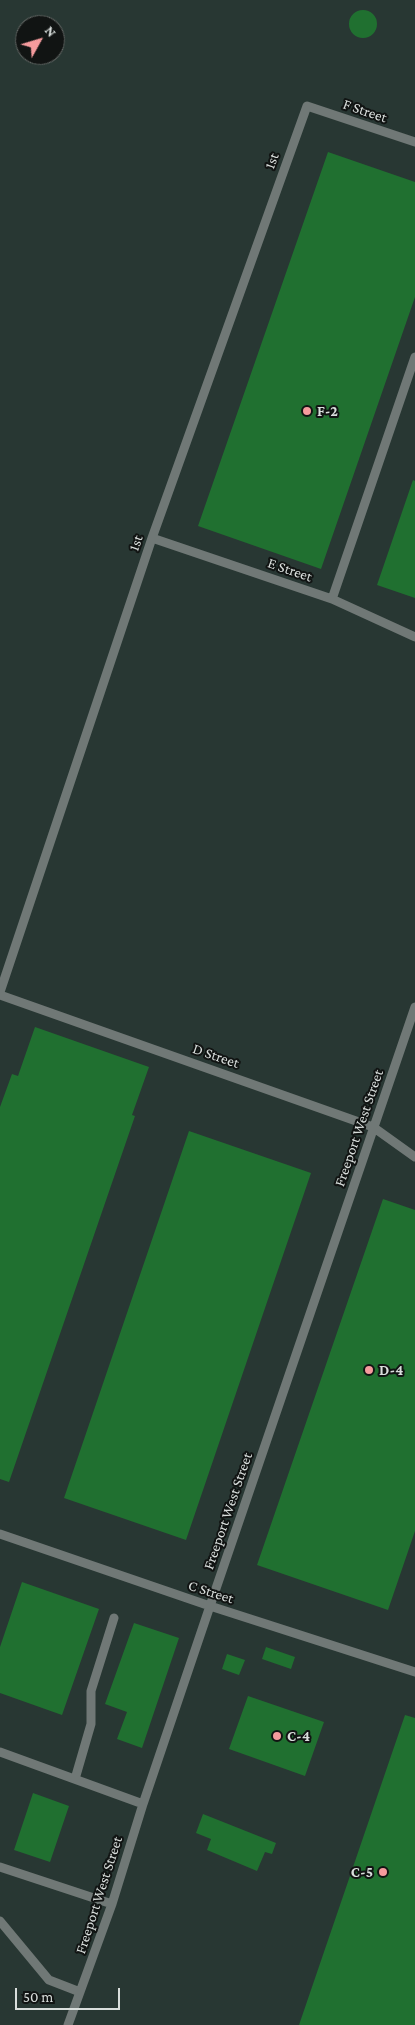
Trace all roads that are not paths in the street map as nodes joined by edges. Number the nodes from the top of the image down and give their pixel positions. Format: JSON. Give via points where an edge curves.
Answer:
{"nodes":[{"id":1,"x":306,"y":106,"type":"joint"},
{"id":2,"x":415,"y":142,"type":"edge"},
{"id":3,"x":415,"y":357,"type":"edge"},
{"id":4,"x":152,"y":538,"type":"junction"},
{"id":5,"x":332,"y":599,"type":"junction"},
{"id":6,"x":415,"y":637,"type":"edge"},
{"id":7,"x":0,"y":993,"type":"edge"},
{"id":8,"x":415,"y":1007,"type":"edge"},
{"id":9,"x":373,"y":1127,"type":"junction"},
{"id":10,"x":415,"y":1157,"type":"edge"},
{"id":11,"x":0,"y":1534,"type":"edge"},
{"id":12,"x":210,"y":1606,"type":"junction"},
{"id":13,"x":114,"y":1618,"type":"dead end"},
{"id":14,"x":415,"y":1672,"type":"edge"},
{"id":15,"x":0,"y":1752,"type":"edge"},
{"id":16,"x":75,"y":1779,"type":"junction"},
{"id":17,"x":143,"y":1804,"type":"junction"},
{"id":18,"x":0,"y":1867,"type":"edge"},
{"id":19,"x":112,"y":1904,"type":"junction"},
{"id":20,"x":0,"y":1921,"type":"edge"},
{"id":21,"x":80,"y":1992,"type":"junction"},
{"id":22,"x":68,"y":2025,"type":"edge"}],
"edges":[{"from":1,"to":2,"type":"lane","name":"F Street"},
{"from":1,"to":4,"type":"lane","name":"1st"},
{"from":3,"to":5,"type":"lane"},
{"from":4,"to":5,"type":"lane","name":"E Street"},
{"from":4,"to":7,"type":"lane","name":"1st"},
{"from":5,"to":6,"type":"lane","name":"E Street"},
{"from":7,"to":9,"type":"lane","name":"D Street"},
{"from":8,"to":9,"type":"lane","name":"Freeport West Street"},
{"from":9,"to":10,"type":"lane","name":"D Street"},
{"from":9,"to":12,"type":"lane","name":"Freeport West Street"},
{"from":11,"to":12,"type":"lane","name":"C Street"},
{"from":12,"to":14,"type":"lane","name":"C Street"},
{"from":12,"to":17,"type":"lane","name":"Freeport West Street"},
{"from":13,"to":16,"type":"lane","via":[[91,1691],[91,1724]]},
{"from":15,"to":16,"type":"lane"},
{"from":16,"to":17,"type":"lane"},
{"from":17,"to":19,"type":"lane","name":"Freeport West Street"},
{"from":18,"to":19,"type":"lane"},
{"from":19,"to":21,"type":"lane","name":"Freeport West Street"},
{"from":20,"to":21,"type":"lane","via":[[49,1980]]},
{"from":21,"to":22,"type":"lane","name":"Freeport West Street"}]}
